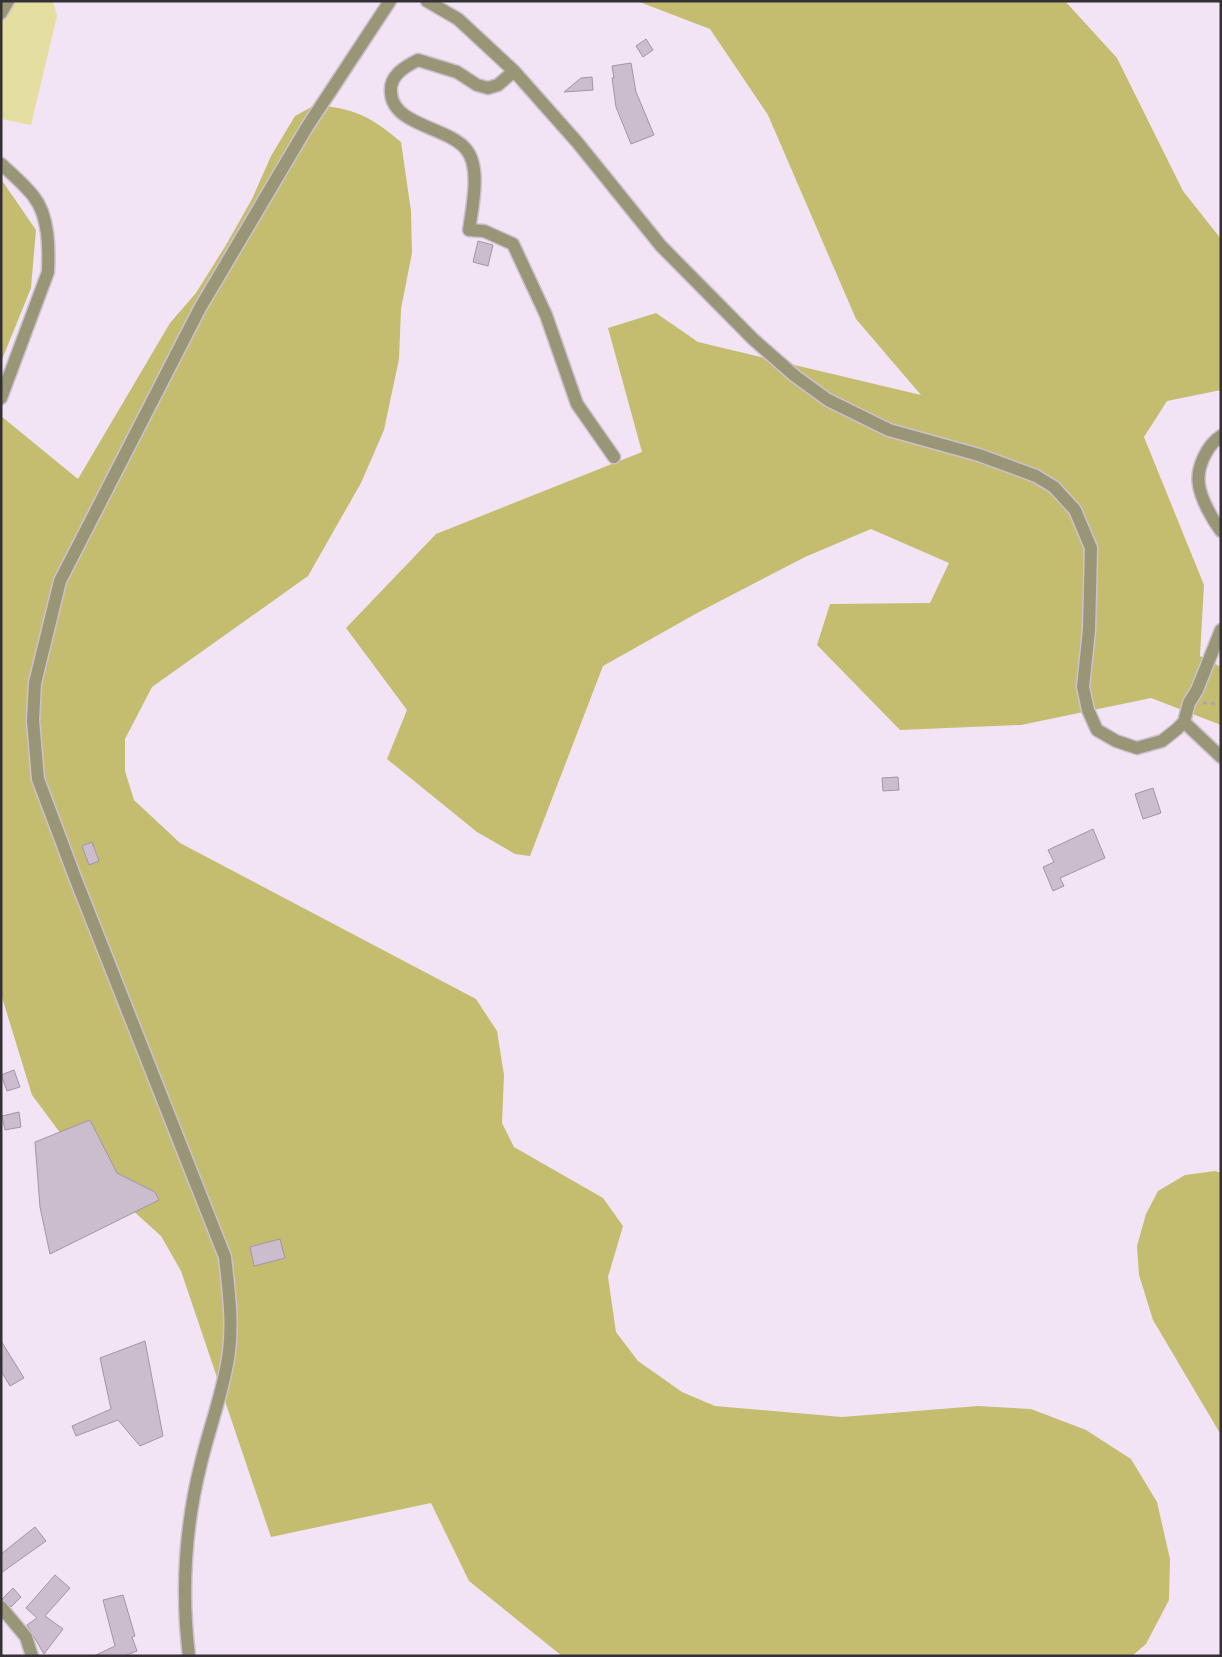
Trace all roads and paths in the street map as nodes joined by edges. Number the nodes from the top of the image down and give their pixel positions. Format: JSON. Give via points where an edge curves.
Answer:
{"nodes":[{"id":1,"x":8,"y":1,"type":"edge"},
{"id":2,"x":390,"y":1,"type":"edge"},
{"id":3,"x":427,"y":1,"type":"edge"},
{"id":4,"x":1,"y":13,"type":"edge"},
{"id":5,"x":514,"y":71,"type":"junction"},
{"id":6,"x":1,"y":164,"type":"edge"},
{"id":7,"x":1,"y":398,"type":"edge"},
{"id":8,"x":1221,"y":436,"type":"edge"},
{"id":9,"x":614,"y":457,"type":"dead end"},
{"id":10,"x":1221,"y":531,"type":"edge"},
{"id":11,"x":1221,"y":630,"type":"edge"},
{"id":12,"x":1184,"y":722,"type":"junction"},
{"id":13,"x":1221,"y":757,"type":"edge"},
{"id":14,"x":1,"y":1607,"type":"edge"},
{"id":15,"x":32,"y":1656,"type":"edge"},
{"id":16,"x":189,"y":1656,"type":"edge"}],
"edges":[{"from":1,"to":4,"type":"street"},
{"from":2,"to":16,"type":"street","via":[[307,127],[196,317],[60,581],[35,683],[33,720],[38,779],[225,1257],[231,1303],[228,1362],[200,1464],[184,1566],[184,1617]]},
{"from":3,"to":5,"type":"street","via":[[458,19]]},
{"from":5,"to":9,"type":"street","via":[[498,85],[488,88],[457,72],[418,60],[394,77],[390,88],[391,100],[396,110],[410,119],[466,148],[475,179],[469,230],[484,232],[513,244],[546,315],[577,404]]},
{"from":5,"to":12,"type":"street","via":[[577,142],[661,246],[796,376],[828,400],[889,430],[979,455],[1036,476],[1054,488],[1075,510],[1091,548],[1089,630],[1083,687],[1097,730],[1116,742],[1137,748],[1162,741]]},
{"from":6,"to":7,"type":"street","via":[[35,197],[46,228],[49,257],[48,272]]},
{"from":8,"to":10,"type":"street","via":[[1214,440],[1203,459],[1198,484]]},
{"from":11,"to":12,"type":"street"},
{"from":12,"to":13,"type":"street"},
{"from":14,"to":15,"type":"street","via":[[26,1637]]}]}
